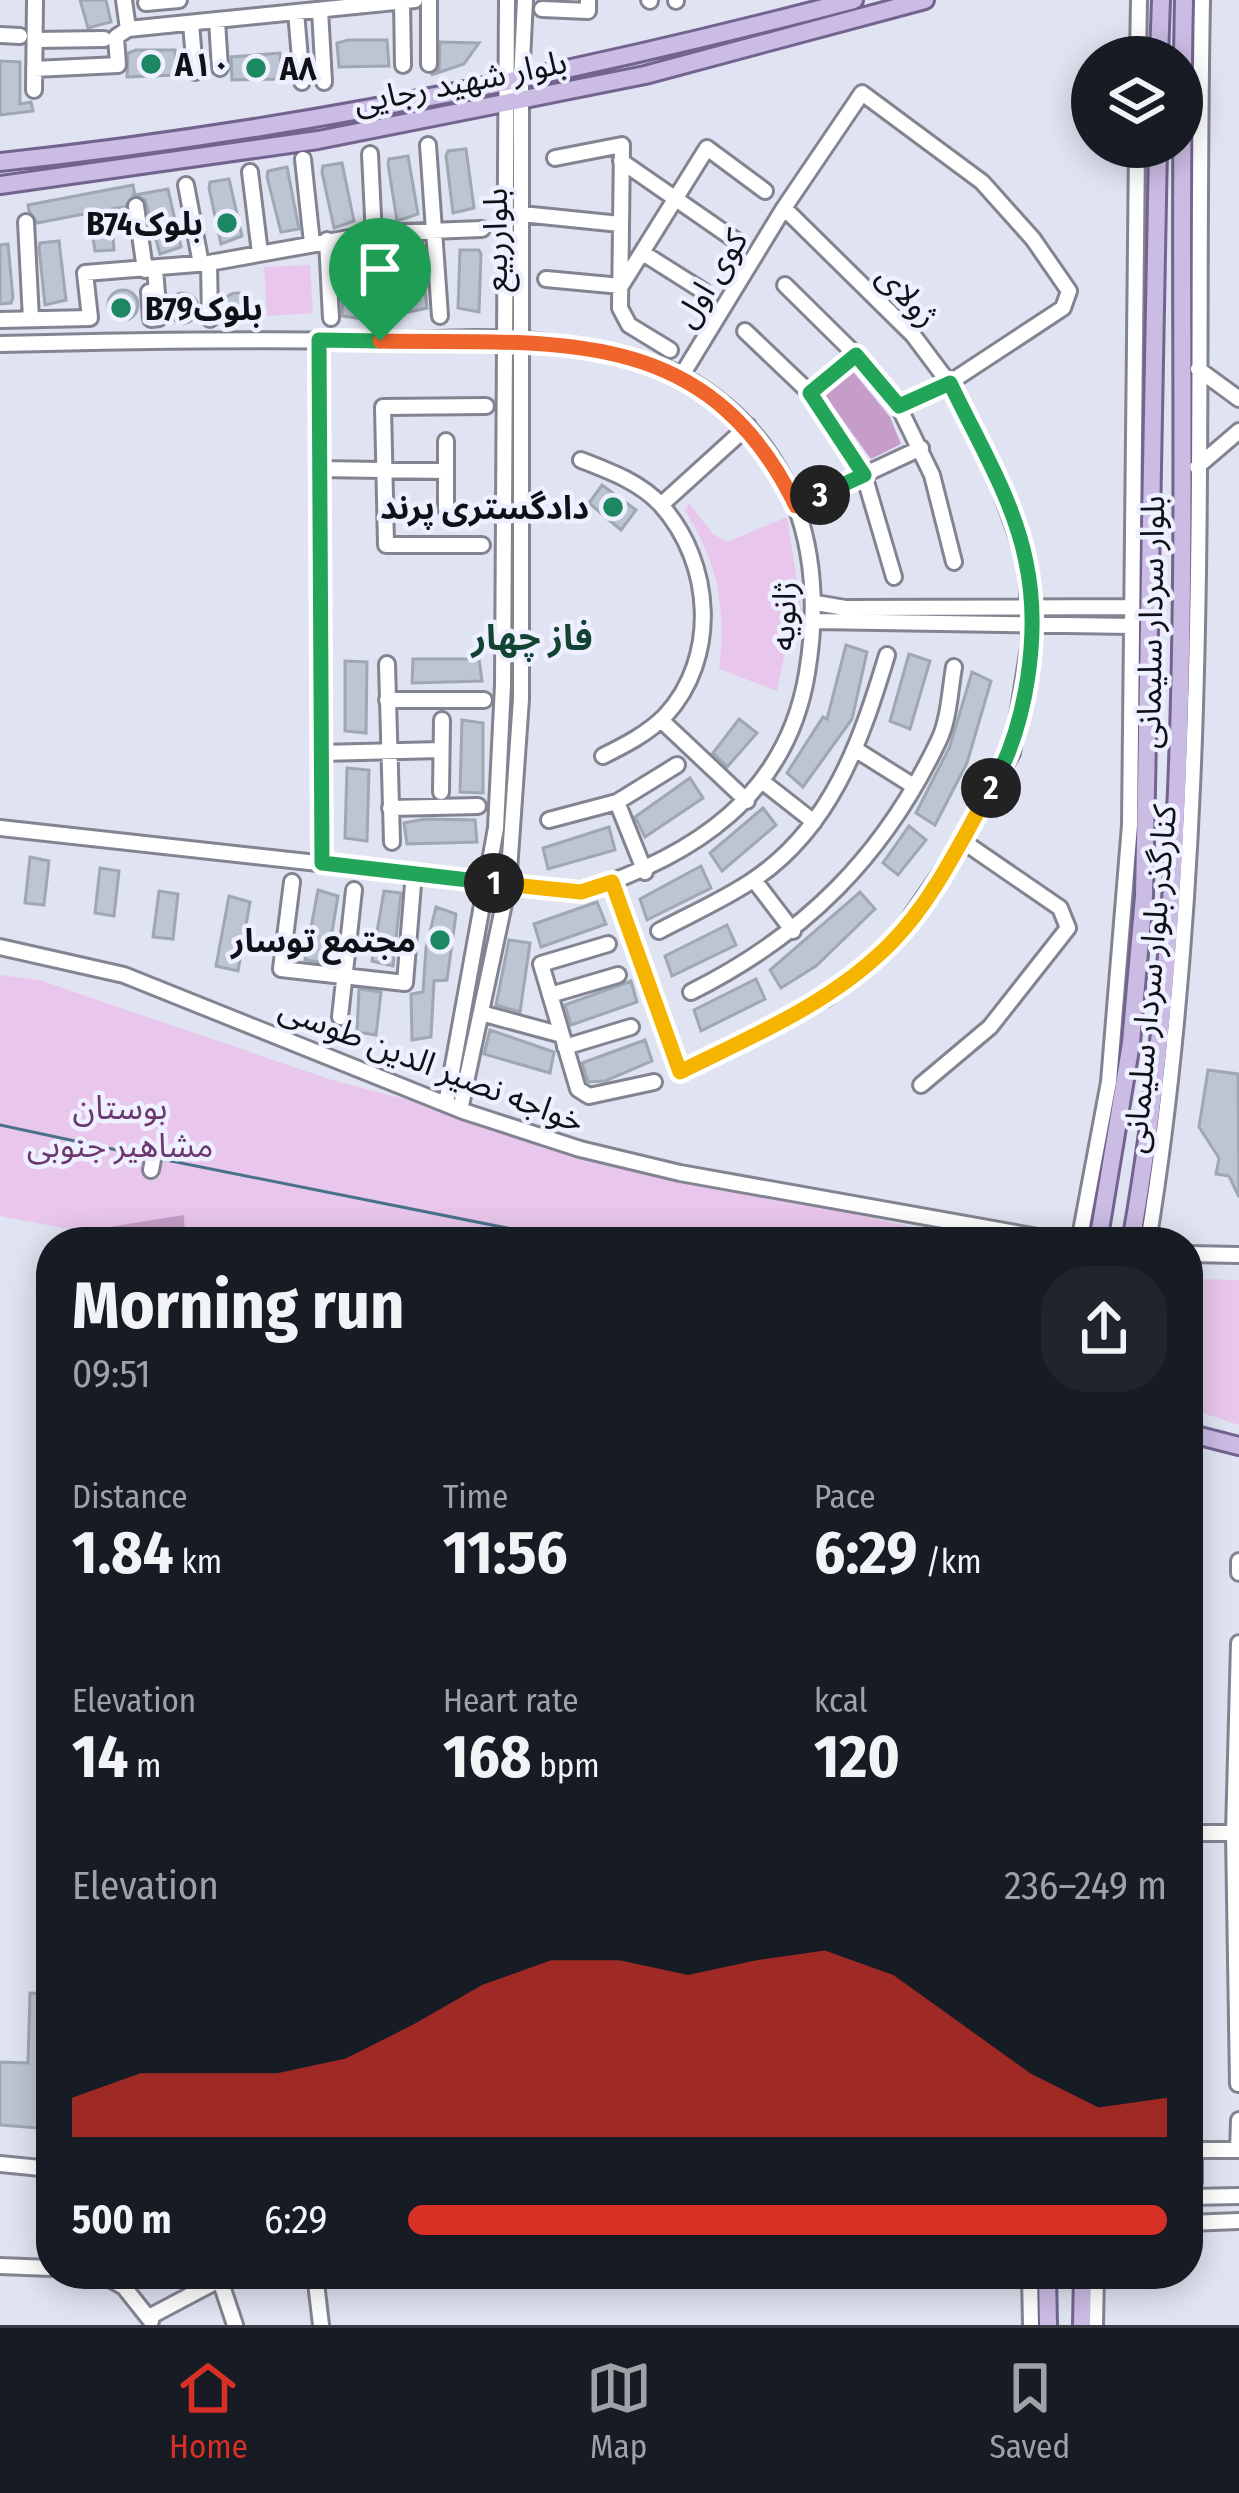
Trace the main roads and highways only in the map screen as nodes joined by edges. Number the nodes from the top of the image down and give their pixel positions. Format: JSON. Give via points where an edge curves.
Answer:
{"nodes":[{"id":1,"x":854,"y":0,"type":"edge"},
{"id":2,"x":925,"y":0,"type":"edge"},
{"id":3,"x":1161,"y":0,"type":"edge"},
{"id":4,"x":1184,"y":0,"type":"edge"},
{"id":5,"x":1160,"y":36,"type":"edge"},
{"id":6,"x":1183,"y":36,"type":"edge"},
{"id":7,"x":512,"y":91,"type":"junction"},
{"id":8,"x":0,"y":162,"type":"edge"},
{"id":9,"x":1158,"y":168,"type":"edge"},
{"id":10,"x":1182,"y":168,"type":"edge"},
{"id":11,"x":0,"y":184,"type":"edge"},
{"id":12,"x":1100,"y":1227,"type":"edge"},
{"id":13,"x":1133,"y":1227,"type":"edge"},
{"id":14,"x":1203,"y":1437,"type":"edge"},
{"id":15,"x":1239,"y":1446,"type":"edge"},
{"id":16,"x":1047,"y":2289,"type":"edge"},
{"id":17,"x":1083,"y":2289,"type":"edge"},
{"id":18,"x":1048,"y":2325,"type":"edge"},
{"id":19,"x":1082,"y":2325,"type":"edge"}],
"edges":[{"from":1,"to":7,"type":"main road","name":"بلوار شهید رجایی"},
{"from":2,"to":7,"type":"main road","name":"بلوار شهید رجایی","via":[[645,75]]},
{"from":3,"to":5,"type":"main road"},
{"from":4,"to":6,"type":"main road","name":"بلوار سردار سلیمانی"},
{"from":7,"to":8,"type":"main road","name":"بلوار شهید رجایی"},
{"from":7,"to":11,"type":"main road","name":"بلوار شهید رجایی","via":[[296,143]]},
{"from":9,"to":12,"type":"main road","name":"بلوار سردار سلیمانی","via":[[1144,360],[1146,850],[1131,1043]]},
{"from":10,"to":13,"type":"main road","name":"بلوار سردار سلیمانی","via":[[1171,943]]},
{"from":14,"to":15,"type":"main road"},
{"from":16,"to":18,"type":"main road"},
{"from":17,"to":19,"type":"main road"}]}
